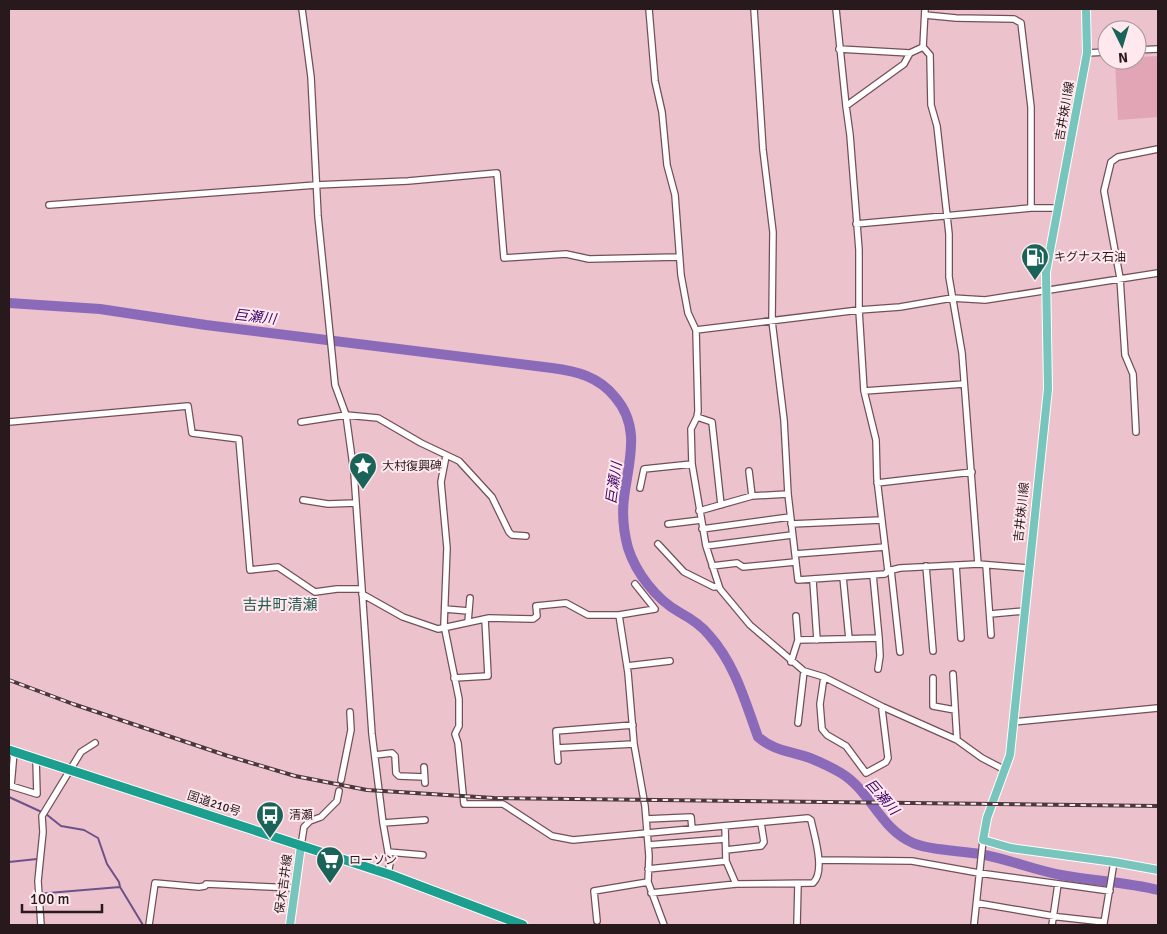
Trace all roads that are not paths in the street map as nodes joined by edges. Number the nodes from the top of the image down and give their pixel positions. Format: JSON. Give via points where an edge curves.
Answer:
{"nodes":[{"id":1,"x":302,"y":9,"type":"edge"},
{"id":2,"x":649,"y":9,"type":"edge"},
{"id":3,"x":754,"y":9,"type":"edge"},
{"id":4,"x":836,"y":9,"type":"edge"},
{"id":5,"x":1086,"y":9,"type":"edge"},
{"id":6,"x":925,"y":12,"type":"edge"},
{"id":7,"x":923,"y":47,"type":"junction"},
{"id":8,"x":839,"y":49,"type":"junction"},
{"id":9,"x":1097,"y":52,"type":"edge"},
{"id":10,"x":910,"y":53,"type":"junction"},
{"id":11,"x":1086,"y":53,"type":"junction"},
{"id":12,"x":846,"y":106,"type":"junction"},
{"id":13,"x":1158,"y":149,"type":"edge"},
{"id":14,"x":316,"y":185,"type":"junction"},
{"id":15,"x":49,"y":205,"type":"dead end"},
{"id":16,"x":1031,"y":208,"type":"junction"},
{"id":17,"x":1057,"y":208,"type":"junction"},
{"id":18,"x":947,"y":216,"type":"junction"},
{"id":19,"x":856,"y":224,"type":"junction"},
{"id":20,"x":679,"y":256,"type":"junction"},
{"id":21,"x":1158,"y":273,"type":"edge"},
{"id":22,"x":1120,"y":278,"type":"junction"},
{"id":23,"x":1045,"y":292,"type":"junction"},
{"id":24,"x":952,"y":298,"type":"junction"},
{"id":25,"x":859,"y":310,"type":"junction"},
{"id":26,"x":772,"y":321,"type":"junction"},
{"id":27,"x":696,"y":330,"type":"junction"},
{"id":28,"x":964,"y":384,"type":"junction"},
{"id":29,"x":864,"y":391,"type":"junction"},
{"id":30,"x":346,"y":415,"type":"junction"},
{"id":31,"x":697,"y":417,"type":"junction"},
{"id":32,"x":9,"y":422,"type":"edge"},
{"id":33,"x":301,"y":422,"type":"dead end"},
{"id":34,"x":1136,"y":432,"type":"dead end"},
{"id":35,"x":446,"y":456,"type":"junction"},
{"id":36,"x":692,"y":464,"type":"junction"},
{"id":37,"x":749,"y":471,"type":"dead end"},
{"id":38,"x":972,"y":472,"type":"junction"},
{"id":39,"x":877,"y":483,"type":"junction"},
{"id":40,"x":640,"y":488,"type":"dead end"},
{"id":41,"x":788,"y":494,"type":"junction"},
{"id":42,"x":752,"y":496,"type":"junction"},
{"id":43,"x":303,"y":500,"type":"dead end"},
{"id":44,"x":356,"y":503,"type":"junction"},
{"id":45,"x":722,"y":505,"type":"junction"},
{"id":46,"x":699,"y":511,"type":"junction"},
{"id":47,"x":790,"y":517,"type":"junction"},
{"id":48,"x":701,"y":520,"type":"junction"},
{"id":49,"x":881,"y":520,"type":"junction"},
{"id":50,"x":668,"y":524,"type":"dead end"},
{"id":51,"x":791,"y":524,"type":"junction"},
{"id":52,"x":702,"y":529,"type":"junction"},
{"id":53,"x":792,"y":535,"type":"junction"},
{"id":54,"x":526,"y":536,"type":"dead end"},
{"id":55,"x":658,"y":544,"type":"dead end"},
{"id":56,"x":706,"y":546,"type":"junction"},
{"id":57,"x":885,"y":547,"type":"junction"},
{"id":58,"x":795,"y":554,"type":"junction"},
{"id":59,"x":796,"y":562,"type":"junction"},
{"id":60,"x":978,"y":564,"type":"junction"},
{"id":61,"x":956,"y":565,"type":"junction"},
{"id":62,"x":986,"y":565,"type":"junction"},
{"id":63,"x":712,"y":566,"type":"junction"},
{"id":64,"x":926,"y":566,"type":"junction"},
{"id":65,"x":1028,"y":568,"type":"junction"},
{"id":66,"x":890,"y":571,"type":"junction"},
{"id":67,"x":873,"y":575,"type":"junction"},
{"id":68,"x":843,"y":577,"type":"junction"},
{"id":69,"x":813,"y":581,"type":"junction"},
{"id":70,"x":635,"y":584,"type":"dead end"},
{"id":71,"x":719,"y":586,"type":"junction"},
{"id":72,"x":362,"y":592,"type":"junction"},
{"id":73,"x":470,"y":598,"type":"dead end"},
{"id":74,"x":445,"y":609,"type":"junction"},
{"id":75,"x":469,"y":611,"type":"junction"},
{"id":76,"x":1024,"y":611,"type":"junction"},
{"id":77,"x":990,"y":614,"type":"junction"},
{"id":78,"x":619,"y":615,"type":"junction"},
{"id":79,"x":796,"y":616,"type":"dead end"},
{"id":80,"x":485,"y":619,"type":"junction"},
{"id":81,"x":468,"y":622,"type":"junction"},
{"id":82,"x":443,"y":628,"type":"junction"},
{"id":83,"x":992,"y":635,"type":"dead end"},
{"id":84,"x":879,"y":638,"type":"junction"},
{"id":85,"x":961,"y":638,"type":"dead end"},
{"id":86,"x":849,"y":639,"type":"junction"},
{"id":87,"x":798,"y":640,"type":"junction"},
{"id":88,"x":817,"y":640,"type":"junction"},
{"id":89,"x":933,"y":651,"type":"dead end"},
{"id":90,"x":900,"y":652,"type":"dead end"},
{"id":91,"x":670,"y":661,"type":"dead end"},
{"id":92,"x":791,"y":662,"type":"junction"},
{"id":93,"x":627,"y":666,"type":"junction"},
{"id":94,"x":878,"y":669,"type":"dead end"},
{"id":95,"x":804,"y":671,"type":"junction"},
{"id":96,"x":954,"y":674,"type":"dead end"},
{"id":97,"x":824,"y":677,"type":"junction"},
{"id":98,"x":454,"y":678,"type":"junction"},
{"id":99,"x":933,"y":678,"type":"dead end"},
{"id":100,"x":883,"y":707,"type":"junction"},
{"id":101,"x":1158,"y":708,"type":"edge"},
{"id":102,"x":955,"y":710,"type":"junction"},
{"id":103,"x":350,"y":712,"type":"dead end"},
{"id":104,"x":1014,"y":722,"type":"junction"},
{"id":105,"x":798,"y":723,"type":"dead end"},
{"id":106,"x":633,"y":725,"type":"junction"},
{"id":107,"x":957,"y":740,"type":"junction"},
{"id":108,"x":94,"y":743,"type":"dead end"},
{"id":109,"x":634,"y":744,"type":"junction"},
{"id":110,"x":557,"y":748,"type":"junction"},
{"id":111,"x":11,"y":751,"type":"edge"},
{"id":112,"x":375,"y":755,"type":"junction"},
{"id":113,"x":36,"y":760,"type":"junction"},
{"id":114,"x":558,"y":761,"type":"dead end"},
{"id":115,"x":424,"y":767,"type":"dead end"},
{"id":116,"x":69,"y":770,"type":"junction"},
{"id":117,"x":1005,"y":770,"type":"junction"},
{"id":118,"x":342,"y":780,"type":"dead end"},
{"id":119,"x":340,"y":791,"type":"dead end"},
{"id":120,"x":646,"y":818,"type":"junction"},
{"id":121,"x":425,"y":820,"type":"dead end"},
{"id":122,"x":383,"y":823,"type":"junction"},
{"id":123,"x":761,"y":823,"type":"junction"},
{"id":124,"x":725,"y":827,"type":"junction"},
{"id":125,"x":692,"y":829,"type":"junction"},
{"id":126,"x":647,"y":832,"type":"junction"},
{"id":127,"x":725,"y":838,"type":"junction"},
{"id":128,"x":982,"y":842,"type":"junction"},
{"id":129,"x":648,"y":845,"type":"junction"},
{"id":130,"x":301,"y":846,"type":"junction"},
{"id":131,"x":726,"y":850,"type":"junction"},
{"id":132,"x":388,"y":852,"type":"junction"},
{"id":133,"x":423,"y":855,"type":"dead end"},
{"id":134,"x":819,"y":860,"type":"junction"},
{"id":135,"x":726,"y":861,"type":"junction"},
{"id":136,"x":1114,"y":863,"type":"junction"},
{"id":137,"x":648,"y":869,"type":"junction"},
{"id":138,"x":1158,"y":870,"type":"edge"},
{"id":139,"x":979,"y":872,"type":"junction"},
{"id":140,"x":388,"y":874,"type":"junction"},
{"id":141,"x":648,"y":882,"type":"junction"},
{"id":142,"x":736,"y":884,"type":"junction"},
{"id":143,"x":798,"y":884,"type":"junction"},
{"id":144,"x":1058,"y":884,"type":"junction"},
{"id":145,"x":295,"y":888,"type":"junction"},
{"id":146,"x":1110,"y":890,"type":"junction"},
{"id":147,"x":651,"y":893,"type":"junction"},
{"id":148,"x":977,"y":903,"type":"junction"},
{"id":149,"x":1053,"y":916,"type":"junction"},
{"id":150,"x":597,"y":921,"type":"dead end"},
{"id":151,"x":1104,"y":923,"type":"edge"},
{"id":152,"x":41,"y":925,"type":"edge"},
{"id":153,"x":149,"y":925,"type":"edge"},
{"id":154,"x":290,"y":925,"type":"edge"},
{"id":155,"x":523,"y":925,"type":"edge"},
{"id":156,"x":664,"y":925,"type":"edge"},
{"id":157,"x":796,"y":925,"type":"edge"},
{"id":158,"x":974,"y":925,"type":"edge"},
{"id":159,"x":1052,"y":925,"type":"edge"}],
"edges":[{"from":1,"to":14,"type":"street","via":[[311,77]]},
{"from":2,"to":20,"type":"street","via":[[655,81],[662,112],[667,165],[675,195]]},
{"from":3,"to":26,"type":"street","via":[[763,150],[773,232]]},
{"from":4,"to":8,"type":"street"},
{"from":5,"to":11,"type":"main road","name":"吉井妹川線"},
{"from":6,"to":7,"type":"street"},
{"from":6,"to":16,"type":"street","via":[[956,18],[1014,19],[1021,23],[1031,107]]},
{"from":7,"to":10,"type":"street"},
{"from":7,"to":18,"type":"street","via":[[930,55],[931,105],[937,126]]},
{"from":8,"to":10,"type":"street"},
{"from":8,"to":12,"type":"street"},
{"from":9,"to":11,"type":"street"},
{"from":10,"to":12,"type":"street","via":[[904,64]]},
{"from":11,"to":17,"type":"main road","name":"吉井妹川線"},
{"from":12,"to":19,"type":"street"},
{"from":13,"to":22,"type":"street","via":[[1118,157],[1111,162],[1107,174],[1104,191]]},
{"from":14,"to":15,"type":"street"},
{"from":14,"to":20,"type":"street","via":[[497,173],[504,258],[566,254],[589,259]]},
{"from":14,"to":30,"type":"street","via":[[335,385]]},
{"from":16,"to":17,"type":"street"},
{"from":16,"to":18,"type":"street"},
{"from":17,"to":23,"type":"main road","name":"吉井妹川線","via":[[1049,245]]},
{"from":18,"to":19,"type":"street"},
{"from":18,"to":24,"type":"street"},
{"from":19,"to":25,"type":"street","via":[[860,260]]},
{"from":20,"to":27,"type":"street","via":[[685,299]]},
{"from":21,"to":22,"type":"street"},
{"from":22,"to":23,"type":"street"},
{"from":22,"to":34,"type":"street","via":[[1125,355],[1133,374]]},
{"from":23,"to":24,"type":"street","via":[[985,300]]},
{"from":23,"to":65,"type":"main road","name":"吉井妹川線","via":[[1048,389]]},
{"from":24,"to":25,"type":"street"},
{"from":24,"to":28,"type":"street"},
{"from":25,"to":26,"type":"street"},
{"from":25,"to":29,"type":"street"},
{"from":26,"to":27,"type":"street"},
{"from":26,"to":41,"type":"street","via":[[784,420]]},
{"from":27,"to":31,"type":"street"},
{"from":28,"to":29,"type":"street"},
{"from":28,"to":38,"type":"street"},
{"from":29,"to":39,"type":"street","via":[[876,440]]},
{"from":30,"to":33,"type":"street"},
{"from":30,"to":35,"type":"street","via":[[378,418]]},
{"from":30,"to":44,"type":"street"},
{"from":31,"to":36,"type":"street","via":[[691,429]]},
{"from":31,"to":45,"type":"street","via":[[712,422]]},
{"from":32,"to":72,"type":"street","via":[[188,406],[192,433],[239,439],[250,570],[278,568],[315,592],[337,589]]},
{"from":35,"to":54,"type":"street","via":[[459,461],[482,484],[496,502],[509,532]]},
{"from":35,"to":74,"type":"street","via":[[441,482],[447,548]]},
{"from":36,"to":40,"type":"street","via":[[644,470]]},
{"from":36,"to":46,"type":"street"},
{"from":37,"to":42,"type":"street"},
{"from":38,"to":39,"type":"street"},
{"from":38,"to":60,"type":"street"},
{"from":39,"to":49,"type":"street"},
{"from":41,"to":42,"type":"street"},
{"from":41,"to":47,"type":"street"},
{"from":42,"to":45,"type":"street"},
{"from":43,"to":44,"type":"street","via":[[328,504]]},
{"from":44,"to":72,"type":"street"},
{"from":45,"to":46,"type":"street"},
{"from":46,"to":48,"type":"street"},
{"from":47,"to":51,"type":"street"},
{"from":47,"to":52,"type":"street"},
{"from":48,"to":50,"type":"street"},
{"from":48,"to":52,"type":"street"},
{"from":49,"to":51,"type":"street"},
{"from":49,"to":57,"type":"street"},
{"from":51,"to":53,"type":"street"},
{"from":52,"to":56,"type":"street"},
{"from":53,"to":56,"type":"street"},
{"from":53,"to":58,"type":"street"},
{"from":55,"to":71,"type":"street","via":[[684,572],[714,587]]},
{"from":56,"to":63,"type":"street"},
{"from":57,"to":58,"type":"street"},
{"from":57,"to":66,"type":"street"},
{"from":58,"to":59,"type":"street"},
{"from":59,"to":63,"type":"street"},
{"from":59,"to":69,"type":"street","via":[[798,580]]},
{"from":60,"to":61,"type":"street"},
{"from":60,"to":62,"type":"street"},
{"from":61,"to":64,"type":"street"},
{"from":61,"to":85,"type":"street"},
{"from":62,"to":65,"type":"street"},
{"from":62,"to":77,"type":"street"},
{"from":63,"to":71,"type":"street"},
{"from":64,"to":66,"type":"street"},
{"from":64,"to":89,"type":"street"},
{"from":65,"to":76,"type":"main road","name":"吉井妹川線"},
{"from":66,"to":67,"type":"street"},
{"from":66,"to":90,"type":"street"},
{"from":67,"to":68,"type":"street"},
{"from":67,"to":84,"type":"street"},
{"from":68,"to":69,"type":"street"},
{"from":68,"to":86,"type":"street"},
{"from":69,"to":88,"type":"street"},
{"from":70,"to":78,"type":"street","via":[[655,609]]},
{"from":71,"to":92,"type":"street","via":[[750,626]]},
{"from":72,"to":82,"type":"street","via":[[404,617]]},
{"from":72,"to":112,"type":"street"},
{"from":73,"to":75,"type":"street"},
{"from":74,"to":75,"type":"street"},
{"from":74,"to":82,"type":"street"},
{"from":75,"to":81,"type":"street"},
{"from":76,"to":77,"type":"street"},
{"from":76,"to":104,"type":"main road","name":"吉井妹川線"},
{"from":77,"to":83,"type":"street"},
{"from":78,"to":80,"type":"street","via":[[588,615],[566,603],[536,606],[537,616],[533,619]]},
{"from":78,"to":93,"type":"street"},
{"from":79,"to":87,"type":"street"},
{"from":80,"to":81,"type":"street"},
{"from":80,"to":98,"type":"street","via":[[488,676]]},
{"from":81,"to":82,"type":"street"},
{"from":82,"to":98,"type":"street"},
{"from":84,"to":86,"type":"street"},
{"from":84,"to":94,"type":"street"},
{"from":86,"to":88,"type":"street"},
{"from":87,"to":88,"type":"street"},
{"from":87,"to":92,"type":"street"},
{"from":91,"to":93,"type":"street"},
{"from":92,"to":95,"type":"street"},
{"from":93,"to":106,"type":"street"},
{"from":95,"to":97,"type":"street"},
{"from":95,"to":105,"type":"street"},
{"from":96,"to":102,"type":"street"},
{"from":97,"to":100,"type":"street"},
{"from":97,"to":100,"type":"street","via":[[820,704],[822,729],[846,746],[866,773],[888,758]]},
{"from":98,"to":126,"type":"street","via":[[460,709],[455,734],[464,804],[503,804],[552,836],[562,839],[586,840]]},
{"from":99,"to":102,"type":"street","via":[[933,706]]},
{"from":100,"to":107,"type":"street"},
{"from":101,"to":104,"type":"street"},
{"from":102,"to":107,"type":"street"},
{"from":103,"to":118,"type":"street","via":[[351,730]]},
{"from":104,"to":117,"type":"main road","name":"吉井妹川線"},
{"from":106,"to":109,"type":"street"},
{"from":106,"to":110,"type":"street","via":[[556,731]]},
{"from":107,"to":117,"type":"street"},
{"from":108,"to":116,"type":"street","via":[[80,752]]},
{"from":109,"to":110,"type":"street"},
{"from":109,"to":120,"type":"street"},
{"from":110,"to":114,"type":"street"},
{"from":111,"to":113,"type":"highway","name":"国道210号"},
{"from":111,"to":113,"type":"street","via":[[11,786],[36,794]]},
{"from":112,"to":115,"type":"street","via":[[392,753],[399,776],[425,780]]},
{"from":112,"to":122,"type":"street"},
{"from":113,"to":116,"type":"highway","name":"国道210号"},
{"from":116,"to":130,"type":"highway","name":"国道210号"},
{"from":116,"to":152,"type":"street","via":[[44,813],[39,894]]},
{"from":117,"to":128,"type":"main road","name":"吉井妹川線","via":[[987,818]]},
{"from":119,"to":130,"type":"street","via":[[337,801],[321,817],[304,827]]},
{"from":120,"to":125,"type":"street","via":[[691,817]]},
{"from":120,"to":126,"type":"street"},
{"from":121,"to":122,"type":"street"},
{"from":122,"to":132,"type":"street"},
{"from":123,"to":124,"type":"street"},
{"from":123,"to":131,"type":"street","via":[[764,842],[761,846]]},
{"from":123,"to":134,"type":"street","via":[[808,818]]},
{"from":124,"to":125,"type":"street"},
{"from":124,"to":127,"type":"street"},
{"from":125,"to":126,"type":"street"},
{"from":126,"to":129,"type":"street"},
{"from":127,"to":129,"type":"street"},
{"from":127,"to":131,"type":"street"},
{"from":128,"to":136,"type":"main road"},
{"from":128,"to":139,"type":"street"},
{"from":129,"to":137,"type":"street"},
{"from":130,"to":140,"type":"highway","name":"国道210号"},
{"from":130,"to":145,"type":"main road","name":"保木吉井線"},
{"from":131,"to":135,"type":"street"},
{"from":132,"to":133,"type":"street"},
{"from":132,"to":140,"type":"street"},
{"from":134,"to":139,"type":"street","via":[[912,861]]},
{"from":134,"to":143,"type":"street","via":[[815,881]]},
{"from":135,"to":137,"type":"street"},
{"from":135,"to":142,"type":"street"},
{"from":136,"to":138,"type":"main road"},
{"from":136,"to":146,"type":"street"},
{"from":137,"to":141,"type":"street"},
{"from":139,"to":144,"type":"street"},
{"from":139,"to":148,"type":"street"},
{"from":140,"to":155,"type":"highway","name":"国道210号"},
{"from":141,"to":147,"type":"street"},
{"from":141,"to":150,"type":"street","via":[[594,891]]},
{"from":142,"to":143,"type":"street"},
{"from":142,"to":147,"type":"street"},
{"from":143,"to":157,"type":"street"},
{"from":144,"to":146,"type":"street"},
{"from":144,"to":149,"type":"street"},
{"from":145,"to":153,"type":"street","via":[[155,883]]},
{"from":145,"to":154,"type":"main road","name":"保木吉井線"},
{"from":146,"to":151,"type":"street"},
{"from":147,"to":156,"type":"street"},
{"from":148,"to":149,"type":"street"},
{"from":148,"to":158,"type":"street"},
{"from":149,"to":151,"type":"street"},
{"from":149,"to":159,"type":"street"}]}
